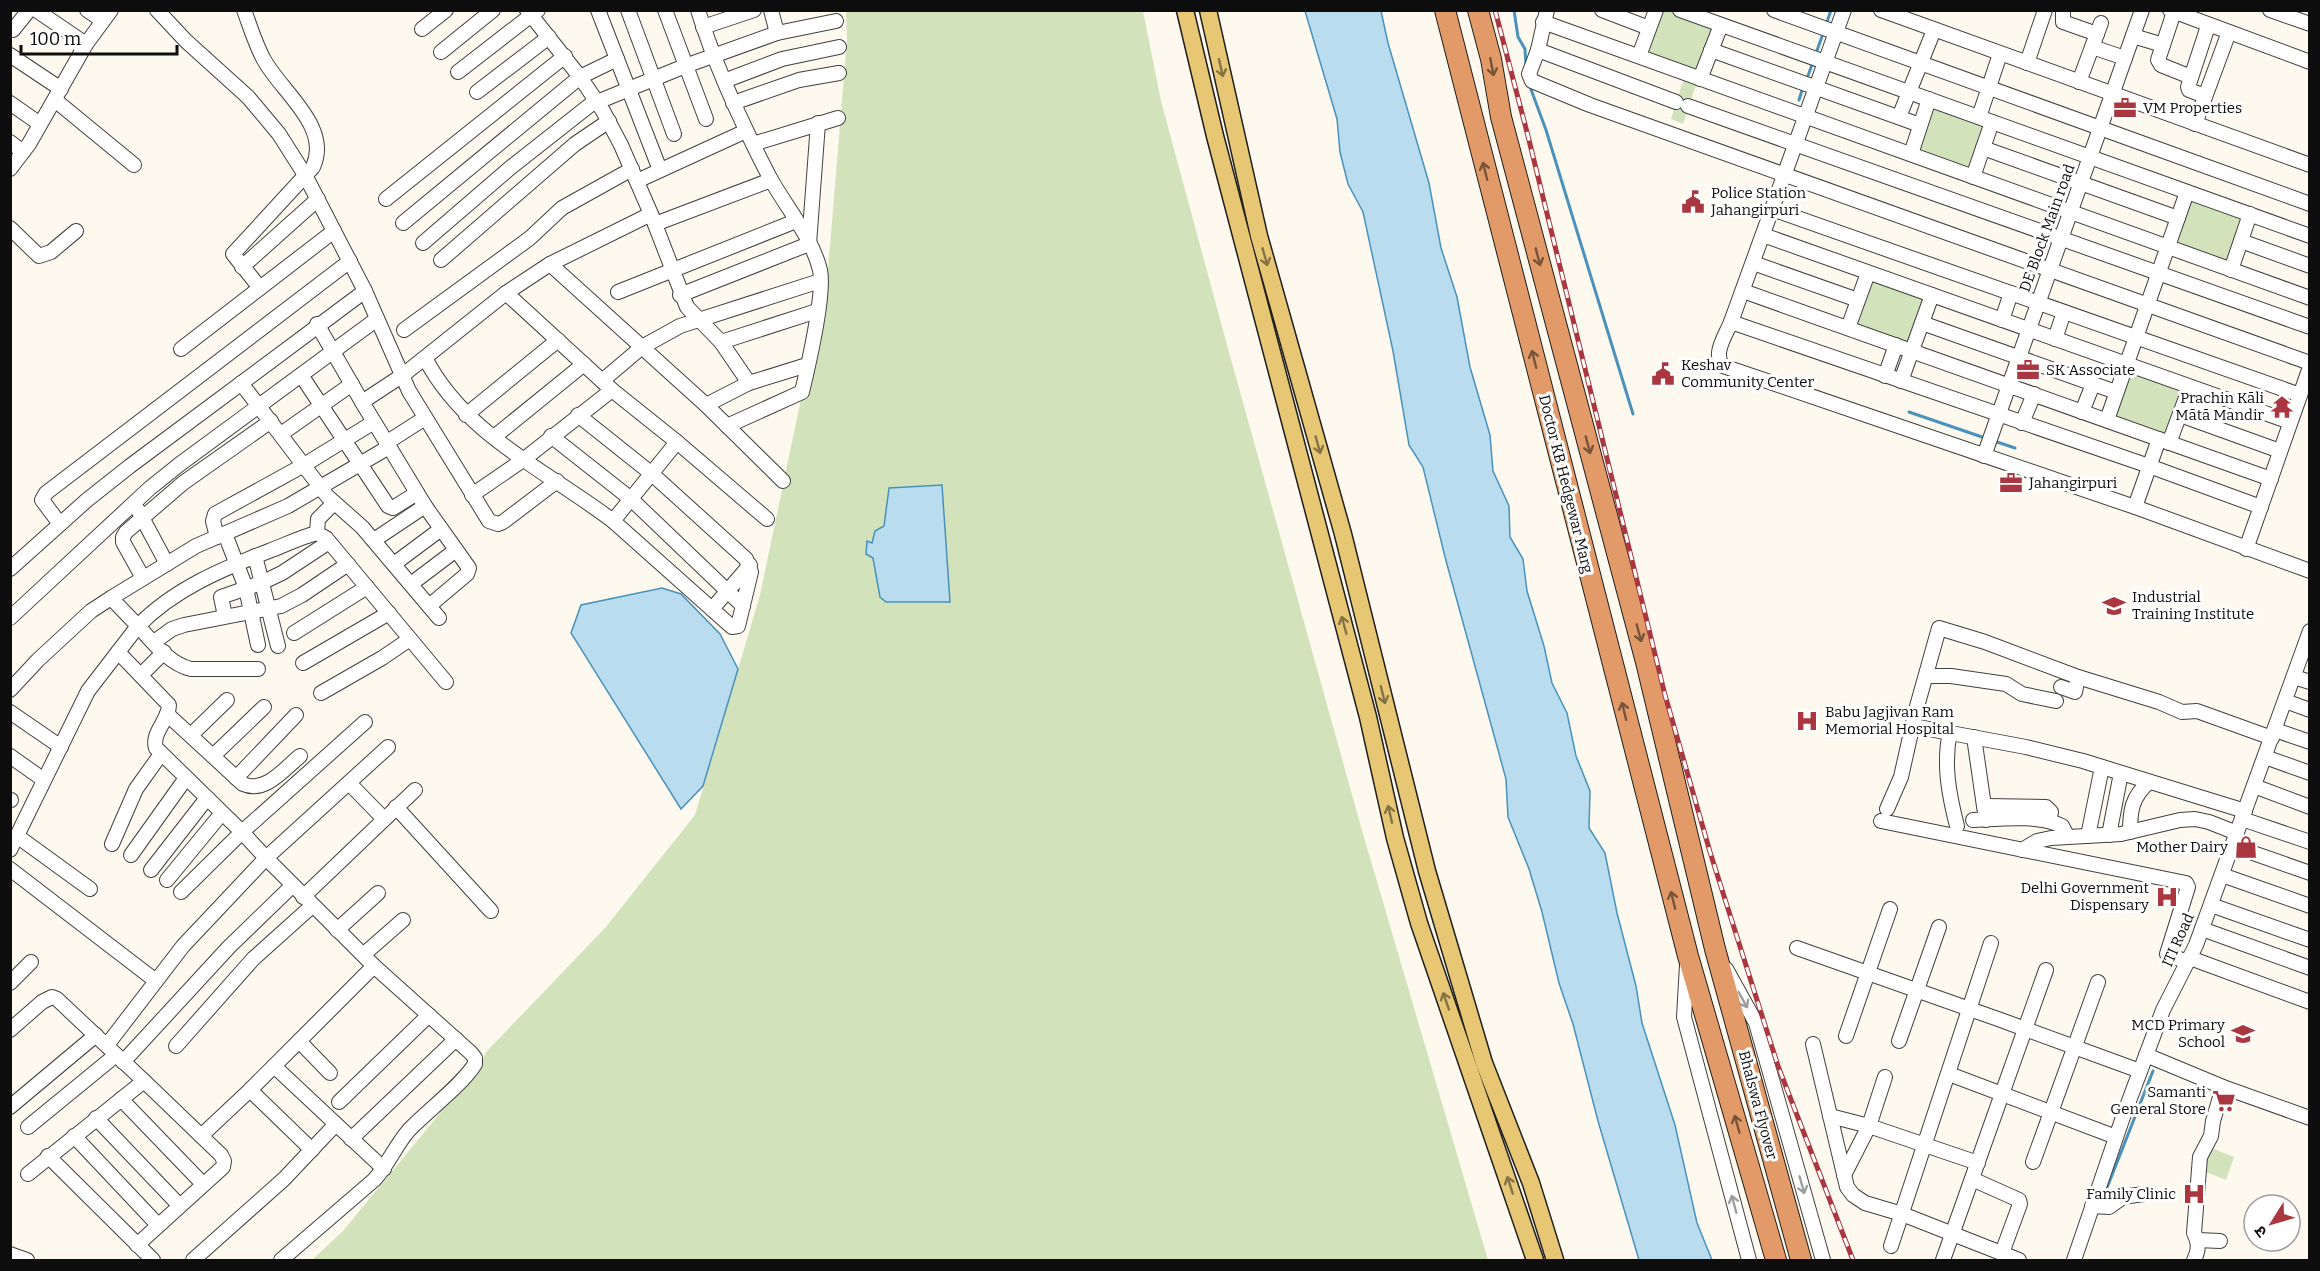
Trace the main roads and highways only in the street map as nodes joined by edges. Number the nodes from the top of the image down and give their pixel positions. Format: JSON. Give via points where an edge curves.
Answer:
{"nodes":[{"id":1,"x":1185,"y":10,"type":"edge"},
{"id":2,"x":1208,"y":10,"type":"edge"},
{"id":3,"x":1445,"y":10,"type":"edge"},
{"id":4,"x":1478,"y":10,"type":"edge"},
{"id":5,"x":1715,"y":949,"type":"joint"},
{"id":6,"x":1688,"y":956,"type":"joint"},
{"id":7,"x":1537,"y":1202,"type":"junction"},
{"id":8,"x":1518,"y":1209,"type":"junction"},
{"id":9,"x":1535,"y":1260,"type":"edge"},
{"id":10,"x":1555,"y":1260,"type":"edge"},
{"id":11,"x":1776,"y":1260,"type":"edge"},
{"id":12,"x":1801,"y":1260,"type":"edge"}],
"edges":[{"from":8,"to":1,"type":"main road","one_way":true,"via":[[1404,870]]},
{"from":2,"to":7,"type":"main road","one_way":true,"via":[[1258,236],[1343,534],[1427,871],[1484,1063]]},
{"from":6,"to":3,"type":"highway","name":"Doctor KB Hedgewar Marg","one_way":true},
{"from":4,"to":5,"type":"highway","name":"Doctor KB Hedgewar Marg","one_way":true,"via":[[1501,117],[1646,662]]},
{"from":5,"to":12,"type":"highway","name":"Bhalswa Flyover"},
{"from":11,"to":6,"type":"highway","name":"Bhalswa Flyover","one_way":true},
{"from":7,"to":8,"type":"main road"},
{"from":7,"to":10,"type":"main road"},
{"from":8,"to":9,"type":"main road"}]}
